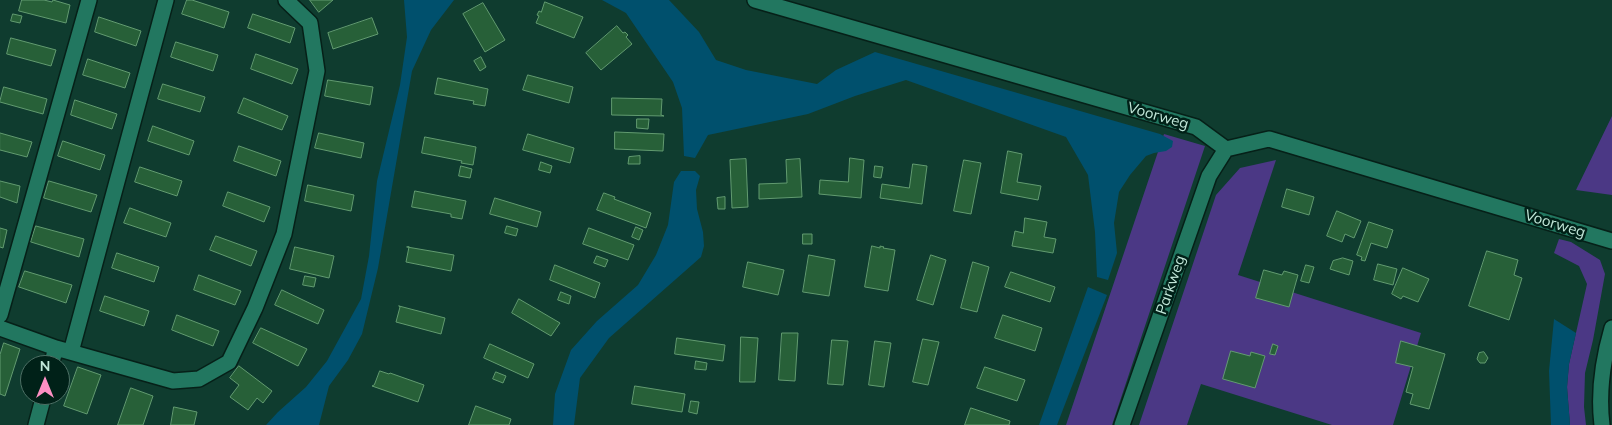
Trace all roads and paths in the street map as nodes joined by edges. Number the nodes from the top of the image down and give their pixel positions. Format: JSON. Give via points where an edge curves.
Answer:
{"nodes":[{"id":1,"x":89,"y":0,"type":"edge"},
{"id":2,"x":166,"y":0,"type":"edge"},
{"id":3,"x":286,"y":0,"type":"edge"},
{"id":4,"x":755,"y":0,"type":"edge"},
{"id":5,"x":1226,"y":149,"type":"junction"},
{"id":6,"x":1612,"y":241,"type":"edge"},
{"id":7,"x":0,"y":315,"type":"edge"},
{"id":8,"x":0,"y":328,"type":"edge"},
{"id":9,"x":1612,"y":328,"type":"edge"},
{"id":10,"x":56,"y":348,"type":"junction"},
{"id":11,"x":71,"y":352,"type":"junction"},
{"id":12,"x":54,"y":355,"type":"edge"},
{"id":13,"x":41,"y":405,"type":"edge"},
{"id":14,"x":36,"y":425,"type":"edge"},
{"id":15,"x":1122,"y":425,"type":"edge"},
{"id":16,"x":1602,"y":425,"type":"edge"}],
"edges":[{"from":1,"to":7,"type":"street"},
{"from":2,"to":11,"type":"street"},
{"from":3,"to":11,"type":"street","via":[[310,23],[317,71],[284,234],[229,362],[199,379],[173,381]]},
{"from":4,"to":5,"type":"street","name":"Voorweg","via":[[1196,127]]},
{"from":5,"to":6,"type":"street","name":"Voorweg","via":[[1269,139]]},
{"from":5,"to":15,"type":"street","name":"Parkweg","via":[[1209,176]]},
{"from":8,"to":10,"type":"street"},
{"from":9,"to":16,"type":"street","via":[[1605,354]]},
{"from":10,"to":11,"type":"street"},
{"from":10,"to":12,"type":"street"},
{"from":13,"to":14,"type":"street"}]}
